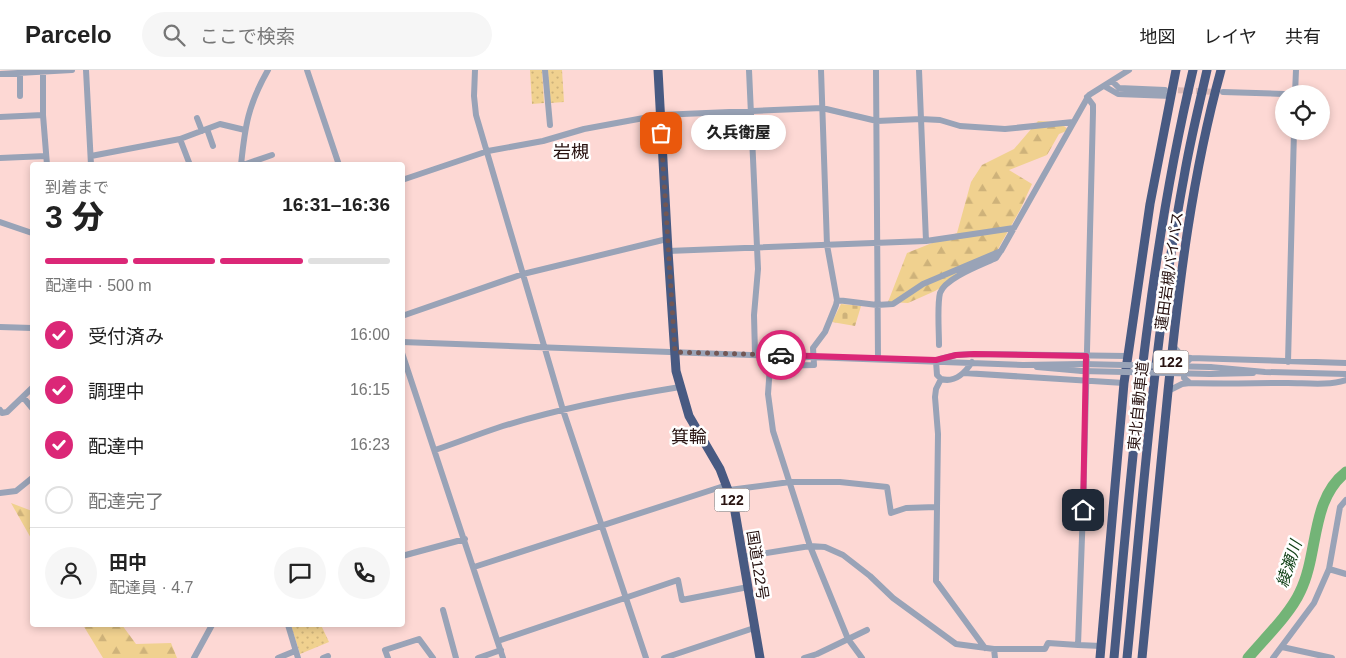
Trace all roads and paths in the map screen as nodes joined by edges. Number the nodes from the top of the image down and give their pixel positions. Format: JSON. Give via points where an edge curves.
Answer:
{"nodes":[{"id":1,"x":72,"y":70,"type":"edge"},
{"id":2,"x":86,"y":70,"type":"edge"},
{"id":3,"x":268,"y":70,"type":"edge"},
{"id":4,"x":307,"y":70,"type":"edge"},
{"id":5,"x":475,"y":70,"type":"edge"},
{"id":6,"x":545,"y":70,"type":"edge"},
{"id":7,"x":658,"y":70,"type":"edge"},
{"id":8,"x":749,"y":70,"type":"edge"},
{"id":9,"x":821,"y":70,"type":"edge"},
{"id":10,"x":876,"y":70,"type":"edge"},
{"id":11,"x":919,"y":70,"type":"edge"},
{"id":12,"x":1129,"y":70,"type":"edge"},
{"id":13,"x":1176,"y":70,"type":"edge"},
{"id":14,"x":1193,"y":70,"type":"edge"},
{"id":15,"x":1207,"y":70,"type":"edge"},
{"id":16,"x":1221,"y":70,"type":"edge"},
{"id":17,"x":1296,"y":70,"type":"edge"},
{"id":18,"x":52,"y":71,"type":"edge"},
{"id":19,"x":18,"y":72,"type":"edge"},
{"id":20,"x":29,"y":72,"type":"edge"},
{"id":21,"x":43,"y":72,"type":"junction"},
{"id":22,"x":0,"y":74,"type":"edge"},
{"id":23,"x":1112,"y":81,"type":"junction"},
{"id":24,"x":1295,"y":85,"type":"edge"},
{"id":25,"x":1104,"y":86,"type":"junction"},
{"id":26,"x":1223,"y":92,"type":"tunnel mouth"},
{"id":27,"x":1168,"y":93,"type":"junction"},
{"id":28,"x":1275,"y":94,"type":"edge"},
{"id":29,"x":20,"y":96,"type":"dead end"},
{"id":30,"x":1087,"y":97,"type":"junction"},
{"id":31,"x":822,"y":108,"type":"junction"},
{"id":32,"x":751,"y":111,"type":"junction"},
{"id":33,"x":43,"y":115,"type":"junction"},
{"id":34,"x":660,"y":115,"type":"junction"},
{"id":35,"x":0,"y":117,"type":"edge"},
{"id":36,"x":197,"y":118,"type":"dead end"},
{"id":37,"x":921,"y":119,"type":"junction"},
{"id":38,"x":877,"y":121,"type":"junction"},
{"id":39,"x":1073,"y":122,"type":"junction"},
{"id":40,"x":550,"y":125,"type":"dead end"},
{"id":41,"x":205,"y":130,"type":"junction"},
{"id":42,"x":245,"y":130,"type":"junction"},
{"id":43,"x":180,"y":139,"type":"junction"},
{"id":44,"x":1294,"y":140,"type":"edge"},
{"id":45,"x":213,"y":146,"type":"dead end"},
{"id":46,"x":488,"y":151,"type":"junction"},
{"id":47,"x":272,"y":155,"type":"dead end"},
{"id":48,"x":46,"y":156,"type":"junction"},
{"id":49,"x":91,"y":156,"type":"junction"},
{"id":50,"x":0,"y":158,"type":"edge"},
{"id":51,"x":47,"y":162,"type":"edge"},
{"id":52,"x":91,"y":162,"type":"edge"},
{"id":53,"x":189,"y":162,"type":"edge"},
{"id":54,"x":242,"y":162,"type":"edge"},
{"id":55,"x":251,"y":162,"type":"edge"},
{"id":56,"x":338,"y":162,"type":"edge"},
{"id":57,"x":405,"y":179,"type":"edge"},
{"id":58,"x":0,"y":222,"type":"edge"},
{"id":59,"x":1014,"y":228,"type":"junction"},
{"id":60,"x":30,"y":232,"type":"edge"},
{"id":61,"x":667,"y":240,"type":"junction"},
{"id":62,"x":926,"y":240,"type":"junction"},
{"id":63,"x":877,"y":242,"type":"junction"},
{"id":64,"x":827,"y":245,"type":"junction"},
{"id":65,"x":756,"y":248,"type":"junction"},
{"id":66,"x":668,"y":251,"type":"junction"},
{"id":67,"x":1001,"y":251,"type":"junction"},
{"id":68,"x":523,"y":274,"type":"junction"},
{"id":69,"x":836,"y":300,"type":"junction"},
{"id":70,"x":877,"y":305,"type":"junction"},
{"id":71,"x":405,"y":315,"type":"edge"},
{"id":72,"x":0,"y":327,"type":"edge"},
{"id":73,"x":30,"y":328,"type":"edge"},
{"id":74,"x":405,"y":342,"type":"edge"},
{"id":75,"x":939,"y":345,"type":"dead end"},
{"id":76,"x":1173,"y":346,"type":"junction"},
{"id":77,"x":545,"y":347,"type":"junction"},
{"id":78,"x":675,"y":352,"type":"junction"},
{"id":79,"x":754,"y":354,"type":"junction"},
{"id":80,"x":814,"y":356,"type":"junction"},
{"id":81,"x":1086,"y":356,"type":"junction"},
{"id":82,"x":1127,"y":356,"type":"junction"},
{"id":83,"x":1191,"y":358,"type":"junction"},
{"id":84,"x":878,"y":359,"type":"junction"},
{"id":85,"x":936,"y":360,"type":"junction"},
{"id":86,"x":972,"y":362,"type":"junction"},
{"id":87,"x":1288,"y":362,"type":"junction"},
{"id":88,"x":405,"y":363,"type":"edge"},
{"id":89,"x":1346,"y":363,"type":"edge"},
{"id":90,"x":964,"y":373,"type":"junction"},
{"id":91,"x":1346,"y":374,"type":"edge"},
{"id":92,"x":941,"y":379,"type":"junction"},
{"id":93,"x":1346,"y":380,"type":"edge"},
{"id":94,"x":1085,"y":381,"type":"junction"},
{"id":95,"x":1124,"y":383,"type":"junction"},
{"id":96,"x":1190,"y":384,"type":"junction"},
{"id":97,"x":680,"y":387,"type":"junction"},
{"id":98,"x":30,"y":390,"type":"edge"},
{"id":99,"x":1168,"y":391,"type":"junction"},
{"id":100,"x":23,"y":397,"type":"junction"},
{"id":101,"x":30,"y":406,"type":"edge"},
{"id":102,"x":0,"y":410,"type":"edge"},
{"id":103,"x":563,"y":410,"type":"junction"},
{"id":104,"x":435,"y":450,"type":"junction"},
{"id":105,"x":30,"y":480,"type":"edge"},
{"id":106,"x":790,"y":482,"type":"junction"},
{"id":107,"x":728,"y":487,"type":"junction"},
{"id":108,"x":0,"y":493,"type":"edge"},
{"id":109,"x":1346,"y":500,"type":"edge"},
{"id":110,"x":936,"y":507,"type":"junction"},
{"id":111,"x":602,"y":525,"type":"junction"},
{"id":112,"x":465,"y":539,"type":"junction"},
{"id":113,"x":810,"y":546,"type":"junction"},
{"id":114,"x":405,"y":555,"type":"edge"},
{"id":115,"x":742,"y":557,"type":"junction"},
{"id":116,"x":474,"y":567,"type":"junction"},
{"id":117,"x":1329,"y":569,"type":"junction"},
{"id":118,"x":1346,"y":574,"type":"edge"},
{"id":119,"x":748,"y":588,"type":"junction"},
{"id":120,"x":626,"y":597,"type":"junction"},
{"id":121,"x":443,"y":610,"type":"dead end"},
{"id":122,"x":211,"y":627,"type":"edge"},
{"id":123,"x":289,"y":627,"type":"edge"},
{"id":124,"x":754,"y":628,"type":"junction"},
{"id":125,"x":867,"y":630,"type":"dead end"},
{"id":126,"x":848,"y":639,"type":"junction"},
{"id":127,"x":498,"y":640,"type":"junction"},
{"id":128,"x":1078,"y":645,"type":"junction"},
{"id":129,"x":1101,"y":646,"type":"junction"},
{"id":130,"x":1282,"y":647,"type":"junction"},
{"id":131,"x":985,"y":648,"type":"junction"},
{"id":132,"x":994,"y":649,"type":"junction"},
{"id":133,"x":501,"y":650,"type":"junction"},
{"id":134,"x":297,"y":655,"type":"edge"},
{"id":135,"x":194,"y":658,"type":"edge"},
{"id":136,"x":278,"y":658,"type":"edge"},
{"id":137,"x":388,"y":658,"type":"edge"},
{"id":138,"x":433,"y":658,"type":"edge"},
{"id":139,"x":456,"y":658,"type":"edge"},
{"id":140,"x":478,"y":658,"type":"edge"},
{"id":141,"x":503,"y":658,"type":"edge"},
{"id":142,"x":646,"y":658,"type":"edge"},
{"id":143,"x":664,"y":658,"type":"edge"},
{"id":144,"x":760,"y":658,"type":"edge"},
{"id":145,"x":804,"y":658,"type":"edge"},
{"id":146,"x":862,"y":658,"type":"edge"},
{"id":147,"x":995,"y":658,"type":"edge"},
{"id":148,"x":1100,"y":658,"type":"edge"},
{"id":149,"x":1114,"y":658,"type":"edge"},
{"id":150,"x":1127,"y":658,"type":"edge"},
{"id":151,"x":1142,"y":658,"type":"edge"},
{"id":152,"x":1273,"y":658,"type":"edge"},
{"id":153,"x":1332,"y":658,"type":"edge"}],
"edges":[{"from":1,"to":18,"type":"street"},
{"from":2,"to":49,"type":"street"},
{"from":3,"to":42,"type":"street","via":[[253,99]]},
{"from":4,"to":56,"type":"street"},
{"from":5,"to":46,"type":"street","via":[[476,115]]},
{"from":6,"to":40,"type":"street"},
{"from":7,"to":34,"type":"highway","name":"国道122号","number":"122"},
{"from":8,"to":32,"type":"street"},
{"from":9,"to":31,"type":"street"},
{"from":10,"to":38,"type":"street"},
{"from":11,"to":37,"type":"street"},
{"from":12,"to":23,"type":"street"},
{"from":13,"to":27,"type":"highway","name":"蓮田岩槻バイパス"},
{"from":14,"to":149,"type":"highway","name":"東北自動車道","via":[[1170,177],[1152,285]]},
{"from":15,"to":150,"type":"highway","name":"東北自動車道","via":[[1184,178],[1161,326]]},
{"from":16,"to":76,"type":"highway","name":"蓮田岩槻バイパス","number":"122","via":[[1197,177]]},
{"from":17,"to":24,"type":"street"},
{"from":18,"to":21,"type":"street"},
{"from":19,"to":20,"type":"street"},
{"from":19,"to":22,"type":"street"},
{"from":19,"to":29,"type":"street"},
{"from":20,"to":21,"type":"street"},
{"from":21,"to":33,"type":"street"},
{"from":23,"to":25,"type":"street"},
{"from":23,"to":27,"type":"street","via":[[1119,88]]},
{"from":25,"to":27,"type":"street","via":[[1118,94]]},
{"from":25,"to":30,"type":"street"},
{"from":26,"to":28,"type":"street"},
{"from":27,"to":82,"type":"highway","name":"蓮田岩槻バイパス"},
{"from":30,"to":39,"type":"street"},
{"from":30,"to":81,"type":"street","via":[[1093,105],[1093,112]]},
{"from":31,"to":32,"type":"street"},
{"from":31,"to":38,"type":"street"},
{"from":31,"to":64,"type":"street"},
{"from":32,"to":34,"type":"street"},
{"from":32,"to":65,"type":"street"},
{"from":33,"to":35,"type":"street"},
{"from":33,"to":48,"type":"street"},
{"from":34,"to":46,"type":"street"},
{"from":34,"to":61,"type":"highway","name":"国道122号","number":"122"},
{"from":36,"to":41,"type":"street"},
{"from":37,"to":38,"type":"street"},
{"from":37,"to":39,"type":"street","via":[[1005,129]]},
{"from":37,"to":62,"type":"street"},
{"from":38,"to":63,"type":"street"},
{"from":39,"to":59,"type":"street"},
{"from":41,"to":42,"type":"street","via":[[220,124]]},
{"from":41,"to":43,"type":"street"},
{"from":41,"to":45,"type":"street"},
{"from":42,"to":54,"type":"street"},
{"from":43,"to":49,"type":"street"},
{"from":43,"to":53,"type":"street"},
{"from":44,"to":87,"type":"street"},
{"from":46,"to":57,"type":"street"},
{"from":46,"to":68,"type":"street"},
{"from":47,"to":55,"type":"street"},
{"from":48,"to":50,"type":"street"},
{"from":48,"to":51,"type":"street"},
{"from":49,"to":52,"type":"street"},
{"from":58,"to":60,"type":"street"},
{"from":59,"to":62,"type":"street"},
{"from":59,"to":67,"type":"street"},
{"from":61,"to":66,"type":"highway","name":"国道122号","number":"122"},
{"from":61,"to":68,"type":"street"},
{"from":62,"to":63,"type":"street"},
{"from":63,"to":64,"type":"street"},
{"from":63,"to":70,"type":"street"},
{"from":64,"to":65,"type":"street"},
{"from":64,"to":69,"type":"street"},
{"from":65,"to":66,"type":"street"},
{"from":65,"to":79,"type":"street"},
{"from":66,"to":78,"type":"highway","name":"国道122号","number":"122"},
{"from":67,"to":70,"type":"street","via":[[922,284],[892,304]]},
{"from":67,"to":75,"type":"street","via":[[996,258],[950,281],[943,288]]},
{"from":68,"to":71,"type":"street"},
{"from":68,"to":77,"type":"street"},
{"from":69,"to":70,"type":"street"},
{"from":69,"to":80,"type":"street","via":[[814,348]]},
{"from":70,"to":84,"type":"street"},
{"from":72,"to":73,"type":"street"},
{"from":74,"to":77,"type":"street"},
{"from":76,"to":83,"type":"street","via":[[1183,357]]},
{"from":76,"to":99,"type":"highway","name":"蓮田岩槻バイパス","number":"122"},
{"from":77,"to":78,"type":"street"},
{"from":77,"to":103,"type":"street"},
{"from":78,"to":79,"type":"street"},
{"from":78,"to":97,"type":"highway","name":"国道122号","number":"122"},
{"from":79,"to":80,"type":"street"},
{"from":80,"to":84,"type":"street"},
{"from":80,"to":106,"type":"street","via":[[814,365],[770,366],[768,394],[773,431]]},
{"from":81,"to":82,"type":"street"},
{"from":81,"to":85,"type":"street","via":[[974,354]]},
{"from":81,"to":94,"type":"street"},
{"from":82,"to":95,"type":"highway","name":"蓮田岩槻バイパス"},
{"from":83,"to":87,"type":"street"},
{"from":83,"to":96,"type":"street","via":[[1185,364],[1184,378]]},
{"from":84,"to":85,"type":"street"},
{"from":85,"to":86,"type":"street"},
{"from":85,"to":92,"type":"street","via":[[937,375]]},
{"from":86,"to":90,"type":"street"},
{"from":86,"to":91,"type":"street","bridge":true,"via":[[1049,369]]},
{"from":87,"to":89,"type":"street"},
{"from":88,"to":104,"type":"street"},
{"from":90,"to":92,"type":"street","via":[[954,379]]},
{"from":90,"to":94,"type":"street"},
{"from":92,"to":110,"type":"street","via":[[935,397],[938,434]]},
{"from":93,"to":96,"type":"street","via":[[1334,383]]},
{"from":94,"to":95,"type":"street"},
{"from":94,"to":128,"type":"street"},
{"from":95,"to":129,"type":"highway","name":"蓮田岩槻バイパス"},
{"from":96,"to":99,"type":"street"},
{"from":97,"to":103,"type":"street"},
{"from":97,"to":107,"type":"highway","name":"国道122号","number":"122","via":[[689,416]]},
{"from":98,"to":100,"type":"street"},
{"from":99,"to":151,"type":"highway","name":"蓮田岩槻バイパス","number":"122"},
{"from":100,"to":101,"type":"street"},
{"from":100,"to":102,"type":"street","via":[[7,412]]},
{"from":103,"to":104,"type":"street"},
{"from":103,"to":111,"type":"street"},
{"from":104,"to":112,"type":"street"},
{"from":105,"to":108,"type":"street","via":[[16,491]]},
{"from":106,"to":107,"type":"street"},
{"from":106,"to":110,"type":"street","via":[[840,482],[887,487],[891,513],[906,508]]},
{"from":106,"to":113,"type":"street"},
{"from":107,"to":111,"type":"street"},
{"from":107,"to":115,"type":"highway","name":"国道122号","number":"122"},
{"from":109,"to":117,"type":"street","via":[[1340,507]]},
{"from":110,"to":131,"type":"street","via":[[936,581]]},
{"from":111,"to":116,"type":"street"},
{"from":111,"to":120,"type":"street"},
{"from":112,"to":114,"type":"street"},
{"from":112,"to":116,"type":"street"},
{"from":113,"to":115,"type":"street"},
{"from":113,"to":126,"type":"street"},
{"from":113,"to":131,"type":"street","via":[[825,547],[843,555],[956,644]]},
{"from":115,"to":119,"type":"highway","name":"国道122号","number":"122"},
{"from":116,"to":127,"type":"street"},
{"from":117,"to":118,"type":"street"},
{"from":117,"to":130,"type":"street","via":[[1314,603]]},
{"from":119,"to":120,"type":"street","via":[[682,600],[678,580]]},
{"from":119,"to":124,"type":"highway","name":"国道122号","number":"122"},
{"from":120,"to":127,"type":"street"},
{"from":120,"to":142,"type":"street"},
{"from":121,"to":139,"type":"street"},
{"from":122,"to":135,"type":"street"},
{"from":123,"to":134,"type":"street"},
{"from":124,"to":143,"type":"street"},
{"from":124,"to":144,"type":"highway","name":"国道122号","number":"122"},
{"from":125,"to":126,"type":"street"},
{"from":126,"to":145,"type":"street"},
{"from":126,"to":146,"type":"street"},
{"from":127,"to":133,"type":"street"},
{"from":128,"to":129,"type":"street"},
{"from":128,"to":132,"type":"street","via":[[1048,643],[1046,649]]},
{"from":129,"to":148,"type":"highway","name":"蓮田岩槻バイパス"},
{"from":130,"to":152,"type":"street"},
{"from":130,"to":153,"type":"street"},
{"from":131,"to":132,"type":"street"},
{"from":132,"to":147,"type":"street"},
{"from":133,"to":140,"type":"street"},
{"from":133,"to":141,"type":"street"},
{"from":134,"to":136,"type":"street"},
{"from":137,"to":138,"type":"street","via":[[385,650],[419,640]]}]}
